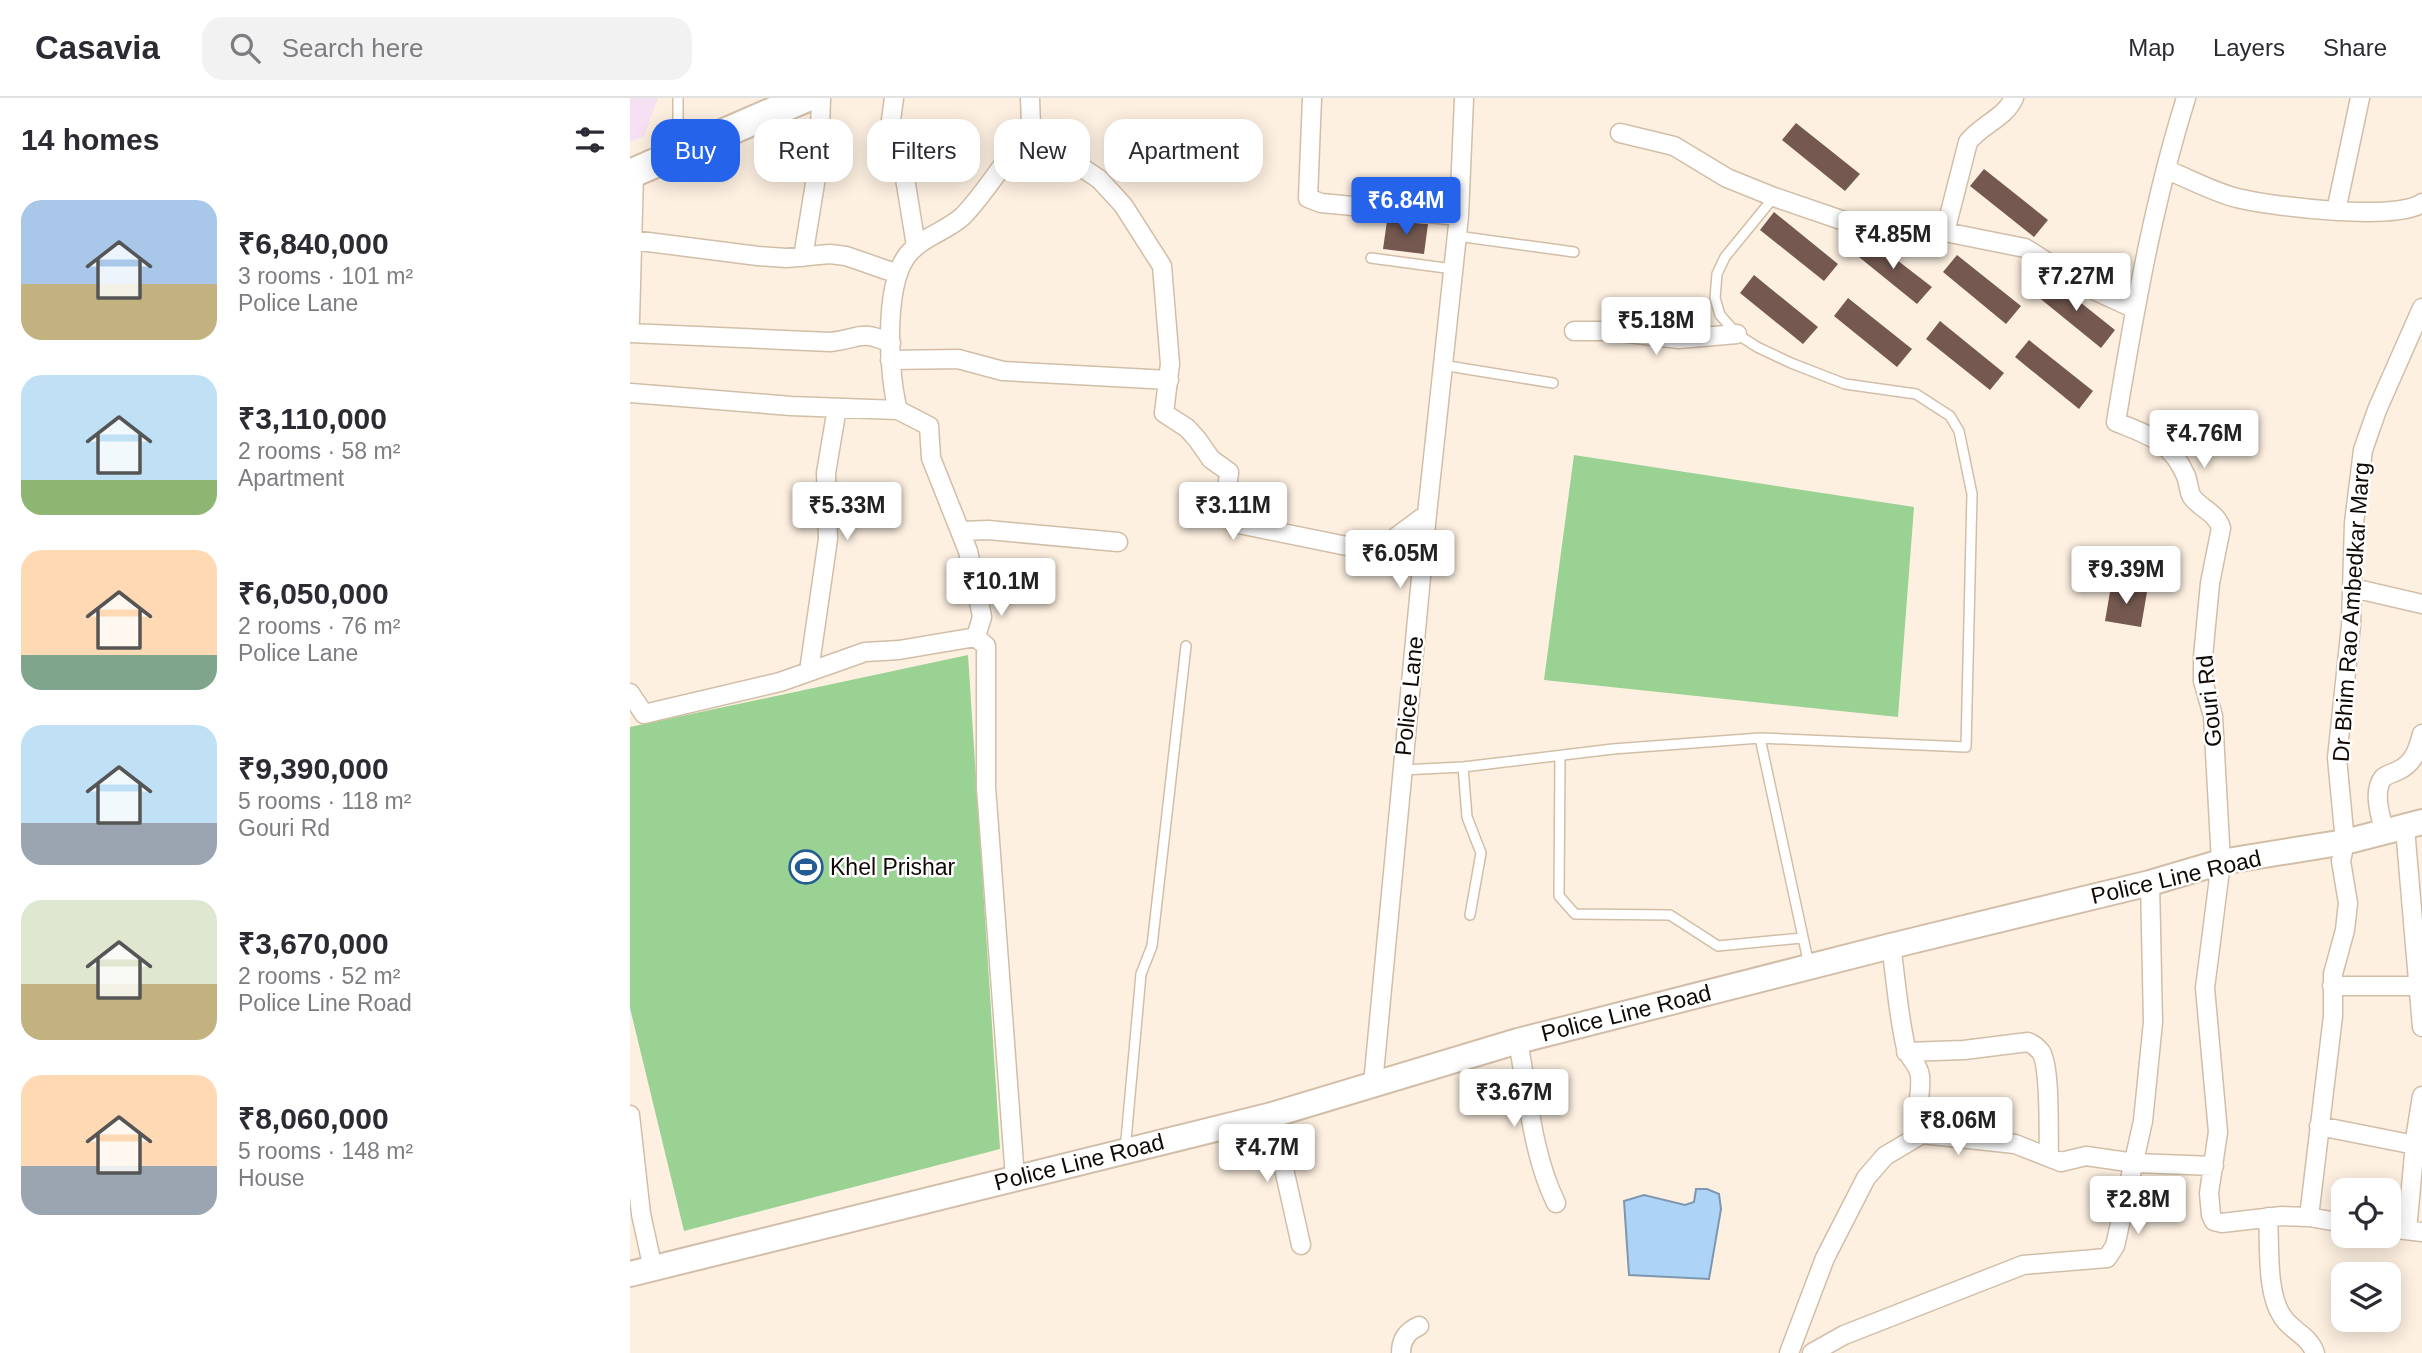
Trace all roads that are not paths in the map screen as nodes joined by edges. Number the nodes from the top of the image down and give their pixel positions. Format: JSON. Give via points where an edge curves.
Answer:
{"nodes":[{"id":1,"x":678,"y":98,"type":"edge"},
{"id":2,"x":805,"y":98,"type":"edge"},
{"id":3,"x":821,"y":98,"type":"edge"},
{"id":4,"x":894,"y":98,"type":"edge"},
{"id":5,"x":1030,"y":98,"type":"edge"},
{"id":6,"x":1312,"y":98,"type":"edge"},
{"id":7,"x":1464,"y":98,"type":"edge"},
{"id":8,"x":2014,"y":98,"type":"edge"},
{"id":9,"x":2186,"y":98,"type":"edge"},
{"id":10,"x":2361,"y":98,"type":"edge"},
{"id":11,"x":678,"y":119,"type":"edge"},
{"id":12,"x":1031,"y":119,"type":"edge"},
{"id":13,"x":740,"y":127,"type":"edge"},
{"id":14,"x":1620,"y":133,"type":"dead end"},
{"id":15,"x":651,"y":166,"type":"edge"},
{"id":16,"x":2167,"y":170,"type":"junction"},
{"id":17,"x":632,"y":173,"type":"edge"},
{"id":18,"x":1090,"y":175,"type":"edge"},
{"id":19,"x":994,"y":177,"type":"edge"},
{"id":20,"x":1774,"y":197,"type":"junction"},
{"id":21,"x":2422,"y":203,"type":"edge"},
{"id":22,"x":2336,"y":211,"type":"junction"},
{"id":23,"x":1459,"y":216,"type":"junction"},
{"id":24,"x":1945,"y":232,"type":"junction"},
{"id":25,"x":1457,"y":236,"type":"junction"},
{"id":26,"x":632,"y":240,"type":"junction"},
{"id":27,"x":916,"y":246,"type":"junction"},
{"id":28,"x":1574,"y":252,"type":"dead end"},
{"id":29,"x":803,"y":257,"type":"junction"},
{"id":30,"x":1371,"y":258,"type":"dead end"},
{"id":31,"x":1453,"y":270,"type":"junction"},
{"id":32,"x":898,"y":274,"type":"junction"},
{"id":33,"x":2422,"y":308,"type":"edge"},
{"id":34,"x":2135,"y":309,"type":"junction"},
{"id":35,"x":630,"y":321,"type":"edge"},
{"id":36,"x":1574,"y":331,"type":"dead end"},
{"id":37,"x":630,"y":333,"type":"edge"},
{"id":38,"x":1737,"y":334,"type":"junction"},
{"id":39,"x":890,"y":352,"type":"junction"},
{"id":40,"x":1443,"y":365,"type":"junction"},
{"id":41,"x":1169,"y":380,"type":"junction"},
{"id":42,"x":1553,"y":383,"type":"dead end"},
{"id":43,"x":631,"y":393,"type":"edge"},
{"id":44,"x":837,"y":408,"type":"junction"},
{"id":45,"x":898,"y":410,"type":"junction"},
{"id":46,"x":1427,"y":514,"type":"junction"},
{"id":47,"x":961,"y":531,"type":"junction"},
{"id":48,"x":1118,"y":542,"type":"dead end"},
{"id":49,"x":2353,"y":589,"type":"junction"},
{"id":50,"x":2422,"y":604,"type":"edge"},
{"id":51,"x":976,"y":637,"type":"junction"},
{"id":52,"x":1186,"y":646,"type":"dead end"},
{"id":53,"x":809,"y":671,"type":"junction"},
{"id":54,"x":630,"y":692,"type":"edge"},
{"id":55,"x":2422,"y":734,"type":"edge"},
{"id":56,"x":1760,"y":738,"type":"junction"},
{"id":57,"x":1560,"y":756,"type":"junction"},
{"id":58,"x":1463,"y":766,"type":"junction"},
{"id":59,"x":1401,"y":771,"type":"junction"},
{"id":60,"x":2404,"y":828,"type":"edge"},
{"id":61,"x":2345,"y":842,"type":"junction"},
{"id":62,"x":2221,"y":862,"type":"junction"},
{"id":63,"x":2150,"y":883,"type":"junction"},
{"id":64,"x":1470,"y":915,"type":"dead end"},
{"id":65,"x":1802,"y":937,"type":"junction"},
{"id":66,"x":1891,"y":946,"type":"junction"},
{"id":67,"x":1810,"y":966,"type":"junction"},
{"id":68,"x":2332,"y":986,"type":"junction"},
{"id":69,"x":2420,"y":986,"type":"edge"},
{"id":70,"x":2422,"y":1027,"type":"edge"},
{"id":71,"x":1518,"y":1041,"type":"junction"},
{"id":72,"x":1906,"y":1052,"type":"junction"},
{"id":73,"x":1373,"y":1084,"type":"junction"},
{"id":74,"x":2422,"y":1096,"type":"edge"},
{"id":75,"x":630,"y":1115,"type":"edge"},
{"id":76,"x":1272,"y":1115,"type":"junction"},
{"id":77,"x":2319,"y":1126,"type":"junction"},
{"id":78,"x":1922,"y":1134,"type":"junction"},
{"id":79,"x":2415,"y":1145,"type":"junction"},
{"id":80,"x":1125,"y":1151,"type":"junction"},
{"id":81,"x":2049,"y":1157,"type":"junction"},
{"id":82,"x":2135,"y":1163,"type":"junction"},
{"id":83,"x":2214,"y":1166,"type":"junction"},
{"id":84,"x":1015,"y":1178,"type":"junction"},
{"id":85,"x":1556,"y":1203,"type":"dead end"},
{"id":86,"x":2268,"y":1217,"type":"junction"},
{"id":87,"x":2309,"y":1217,"type":"junction"},
{"id":88,"x":2331,"y":1221,"type":"edge"},
{"id":89,"x":2406,"y":1230,"type":"edge"},
{"id":90,"x":1301,"y":1245,"type":"dead end"},
{"id":91,"x":641,"y":1272,"type":"edge"},
{"id":92,"x":1419,"y":1326,"type":"dead end"},
{"id":93,"x":1402,"y":1353,"type":"edge"},
{"id":94,"x":1789,"y":1353,"type":"edge"},
{"id":95,"x":1812,"y":1353,"type":"edge"},
{"id":96,"x":2315,"y":1353,"type":"edge"}],
"edges":[{"from":1,"to":11,"type":"lane"},
{"from":2,"to":13,"type":"main road"},
{"from":3,"to":29,"type":"street","via":[[819,159]]},
{"from":4,"to":27,"type":"street","via":[[890,127],[904,172]]},
{"from":5,"to":12,"type":"street"},
{"from":6,"to":23,"type":"street","via":[[1308,198]]},
{"from":7,"to":23,"type":"street","name":"Police Lane"},
{"from":8,"to":24,"type":"street","via":[[1968,142]]},
{"from":9,"to":16,"type":"street","name":"Gouri Rd"},
{"from":10,"to":22,"type":"street"},
{"from":14,"to":20,"type":"street","via":[[1674,146],[1727,178]]},
{"from":15,"to":17,"type":"main road"},
{"from":16,"to":22,"type":"street","via":[[2234,197]]},
{"from":16,"to":34,"type":"street","name":"Gouri Rd"},
{"from":17,"to":26,"type":"street"},
{"from":18,"to":41,"type":"street","via":[[1123,205],[1162,266]]},
{"from":19,"to":27,"type":"street","via":[[960,218]]},
{"from":20,"to":24,"type":"street","via":[[1853,224]]},
{"from":20,"to":38,"type":"lane","via":[[1725,257],[1717,274],[1715,298],[1720,315]]},
{"from":21,"to":22,"type":"street","via":[[2403,210]]},
{"from":23,"to":25,"type":"street","name":"Police Lane"},
{"from":24,"to":34,"type":"street","via":[[2025,248],[2085,286]]},
{"from":25,"to":28,"type":"lane"},
{"from":25,"to":31,"type":"street","name":"Police Lane"},
{"from":26,"to":29,"type":"street"},
{"from":26,"to":35,"type":"street"},
{"from":27,"to":32,"type":"street"},
{"from":29,"to":32,"type":"street","via":[[846,256]]},
{"from":30,"to":31,"type":"lane"},
{"from":31,"to":40,"type":"street","name":"Police Lane"},
{"from":32,"to":39,"type":"street"},
{"from":33,"to":49,"type":"street","name":"Dr Bhim Rao Ambedkar Marg","via":[[2363,450],[2354,523]]},
{"from":34,"to":62,"type":"street","name":"Gouri Rd","via":[[2116,422],[2157,439],[2172,452],[2189,493],[2218,519],[2221,528],[2210,583],[2203,681],[2213,716]]},
{"from":36,"to":38,"type":"street","via":[[1679,339]]},
{"from":37,"to":39,"type":"street","via":[[830,342],[860,334],[870,335]]},
{"from":38,"to":56,"type":"lane","via":[[1845,384],[1916,394],[1932,402],[1950,416],[1959,431],[1972,494],[1966,747]]},
{"from":39,"to":41,"type":"street","via":[[958,359],[1003,370]]},
{"from":39,"to":45,"type":"street"},
{"from":40,"to":42,"type":"lane"},
{"from":40,"to":46,"type":"street","name":"Police Lane"},
{"from":41,"to":46,"type":"street","via":[[1164,413],[1187,428],[1211,459],[1230,472],[1225,506],[1234,523],[1376,552]]},
{"from":43,"to":44,"type":"street"},
{"from":44,"to":45,"type":"street"},
{"from":44,"to":53,"type":"street","via":[[826,473],[828,539]]},
{"from":45,"to":47,"type":"street","via":[[929,426],[931,458]]},
{"from":46,"to":59,"type":"street","name":"Police Lane"},
{"from":47,"to":48,"type":"street"},
{"from":47,"to":51,"type":"street","via":[[982,617]]},
{"from":49,"to":50,"type":"street"},
{"from":49,"to":61,"type":"street","name":"Dr Bhim Rao Ambedkar Marg","via":[[2337,758]]},
{"from":51,"to":53,"type":"street","via":[[865,653]]},
{"from":51,"to":84,"type":"street","via":[[986,646],[986,788]]},
{"from":52,"to":80,"type":"lane","via":[[1152,946],[1141,974]]},
{"from":53,"to":54,"type":"street","via":[[644,714]]},
{"from":55,"to":60,"type":"street","via":[[2412,762],[2388,774],[2380,784],[2378,801]]},
{"from":56,"to":57,"type":"lane"},
{"from":56,"to":65,"type":"lane"},
{"from":57,"to":58,"type":"lane"},
{"from":57,"to":65,"type":"lane","via":[[1559,896],[1575,914],[1670,915],[1718,946]]},
{"from":58,"to":59,"type":"lane"},
{"from":58,"to":64,"type":"lane","via":[[1467,817],[1481,853]]},
{"from":59,"to":73,"type":"street","name":"Police Lane"},
{"from":60,"to":61,"type":"street","name":"Police Line Road"},
{"from":60,"to":69,"type":"street"},
{"from":61,"to":62,"type":"street","name":"Police Line Road"},
{"from":61,"to":68,"type":"street","name":"Dr Bhim Rao Ambedkar Marg","via":[[2342,861],[2347,916]]},
{"from":62,"to":63,"type":"street","name":"Police Line Road"},
{"from":62,"to":83,"type":"street","via":[[2205,988],[2218,1132]]},
{"from":63,"to":66,"type":"street","name":"Police Line Road"},
{"from":63,"to":82,"type":"street","via":[[2153,1022]]},
{"from":65,"to":67,"type":"lane"},
{"from":66,"to":67,"type":"street","name":"Police Line Road"},
{"from":66,"to":72,"type":"street"},
{"from":67,"to":71,"type":"street","name":"Police Line Road"},
{"from":68,"to":69,"type":"street"},
{"from":68,"to":77,"type":"street","name":"Dr Bhim Rao Ambedkar Marg","via":[[2333,1016]]},
{"from":69,"to":70,"type":"street"},
{"from":71,"to":73,"type":"street","name":"Police Line Road"},
{"from":71,"to":85,"type":"street","via":[[1536,1144]]},
{"from":72,"to":78,"type":"street","via":[[1918,1066],[1917,1123]]},
{"from":72,"to":81,"type":"street","via":[[2034,1044],[2045,1068]]},
{"from":73,"to":76,"type":"street","name":"Police Line Road"},
{"from":74,"to":79,"type":"street"},
{"from":75,"to":91,"type":"street"},
{"from":76,"to":80,"type":"street","name":"Police Line Road"},
{"from":76,"to":90,"type":"street"},
{"from":77,"to":79,"type":"street"},
{"from":77,"to":87,"type":"street","name":"Dr Bhim Rao Ambedkar Marg"},
{"from":78,"to":81,"type":"street","via":[[1997,1141]]},
{"from":78,"to":94,"type":"street","via":[[1885,1156],[1866,1178],[1825,1258]]},
{"from":79,"to":89,"type":"street"},
{"from":80,"to":84,"type":"street","name":"Police Line Road"},
{"from":81,"to":82,"type":"street","via":[[2061,1162],[2086,1156]]},
{"from":82,"to":83,"type":"street"},
{"from":82,"to":95,"type":"street","via":[[2115,1245],[2107,1258],[2023,1265],[1844,1335]]},
{"from":83,"to":86,"type":"street","via":[[2209,1194],[2214,1221]]},
{"from":84,"to":91,"type":"street","name":"Police Line Road"},
{"from":86,"to":87,"type":"street"},
{"from":86,"to":96,"type":"street","via":[[2276,1304],[2284,1320],[2307,1338]]},
{"from":87,"to":88,"type":"street"},
{"from":92,"to":93,"type":"street","via":[[1405,1338]]}]}
